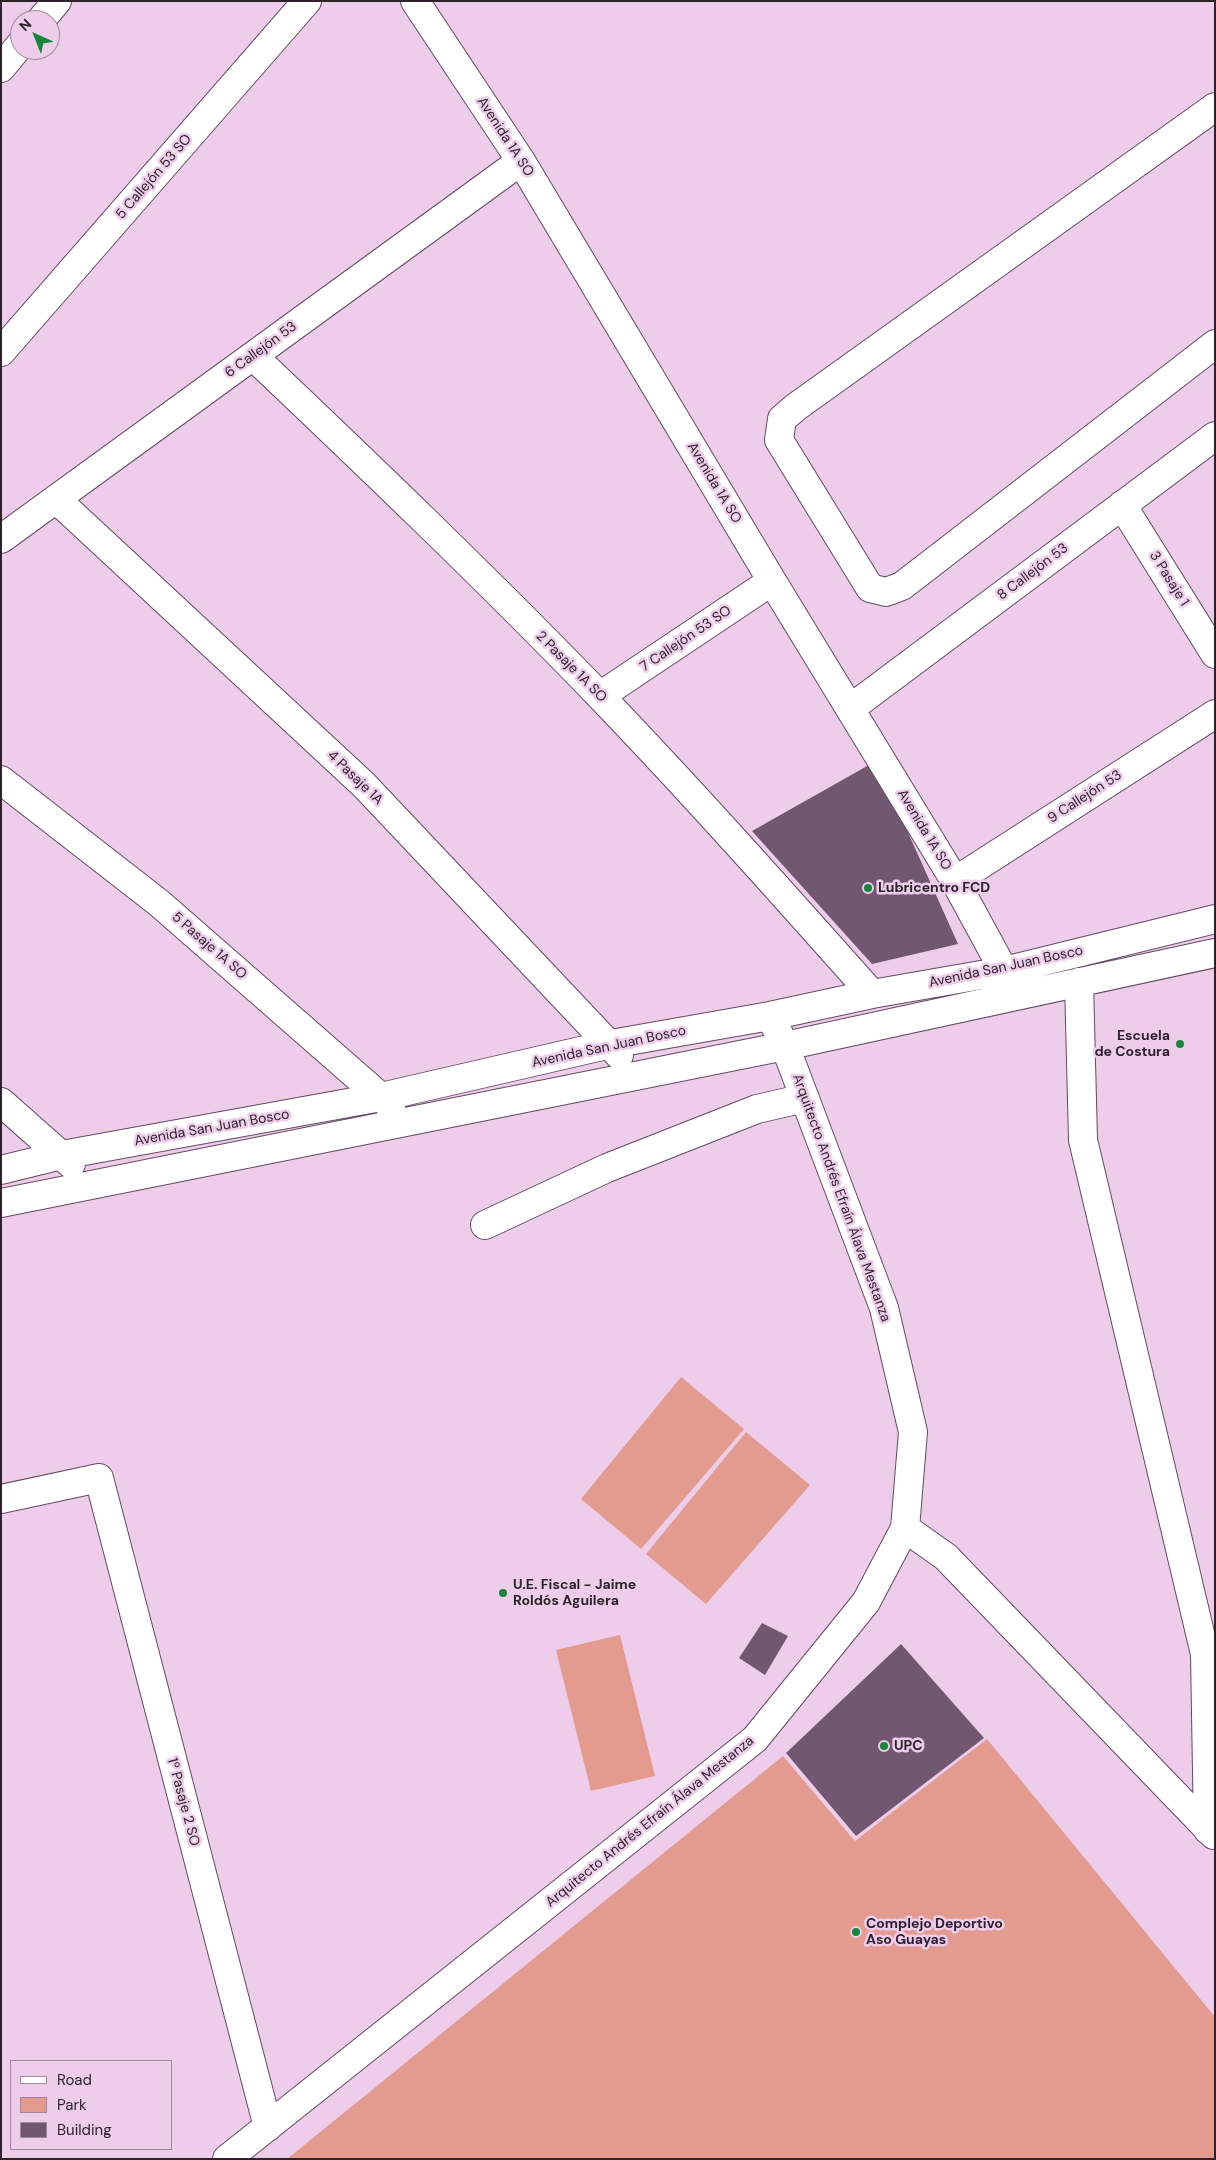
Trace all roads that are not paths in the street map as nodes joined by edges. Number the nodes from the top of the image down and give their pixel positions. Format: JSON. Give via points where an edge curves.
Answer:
{"nodes":[{"id":1,"x":307,"y":1,"type":"edge"},
{"id":2,"x":415,"y":1,"type":"edge"},
{"id":3,"x":10,"y":57,"type":"edge"},
{"id":4,"x":1,"y":68,"type":"edge"},
{"id":5,"x":1215,"y":107,"type":"edge"},
{"id":6,"x":521,"y":160,"type":"junction"},
{"id":7,"x":6,"y":337,"type":"edge"},
{"id":8,"x":1215,"y":344,"type":"edge"},
{"id":9,"x":253,"y":356,"type":"junction"},
{"id":10,"x":1215,"y":436,"type":"edge"},
{"id":11,"x":56,"y":499,"type":"junction"},
{"id":12,"x":1122,"y":504,"type":"junction"},
{"id":13,"x":1,"y":539,"type":"edge"},
{"id":14,"x":772,"y":582,"type":"junction"},
{"id":15,"x":1215,"y":654,"type":"edge"},
{"id":16,"x":600,"y":696,"type":"junction"},
{"id":17,"x":851,"y":708,"type":"junction"},
{"id":18,"x":1215,"y":714,"type":"edge"},
{"id":19,"x":1,"y":780,"type":"edge"},
{"id":20,"x":955,"y":880,"type":"junction"},
{"id":21,"x":1215,"y":919,"type":"edge"},
{"id":22,"x":1215,"y":953,"type":"edge"},
{"id":23,"x":1004,"y":971,"type":"junction"},
{"id":24,"x":1079,"y":982,"type":"junction"},
{"id":25,"x":872,"y":994,"type":"junction"},
{"id":26,"x":770,"y":1016,"type":"junction"},
{"id":27,"x":611,"y":1044,"type":"junction"},
{"id":28,"x":785,"y":1046,"type":"junction"},
{"id":29,"x":636,"y":1076,"type":"junction"},
{"id":30,"x":381,"y":1097,"type":"junction"},
{"id":31,"x":805,"y":1098,"type":"junction"},
{"id":32,"x":1,"y":1102,"type":"edge"},
{"id":33,"x":409,"y":1122,"type":"junction"},
{"id":34,"x":62,"y":1156,"type":"junction"},
{"id":35,"x":1,"y":1170,"type":"edge"},
{"id":36,"x":92,"y":1184,"type":"junction"},
{"id":37,"x":1,"y":1203,"type":"edge"},
{"id":38,"x":484,"y":1225,"type":"dead end"},
{"id":39,"x":1,"y":1499,"type":"edge"},
{"id":40,"x":905,"y":1528,"type":"junction"},
{"id":41,"x":1212,"y":1833,"type":"edge"},
{"id":42,"x":268,"y":2127,"type":"junction"},
{"id":43,"x":227,"y":2159,"type":"edge"}],
"edges":[{"from":1,"to":7,"type":"street","name":"5 Callejón 53 SO"},
{"from":2,"to":6,"type":"street","name":"Avenida 1A SO"},
{"from":3,"to":4,"type":"street"},
{"from":5,"to":8,"type":"street","via":[[796,408],[782,419],[779,440],[870,588],[886,592],[902,586]]},
{"from":6,"to":9,"type":"street","name":"6 Callejón 53"},
{"from":6,"to":14,"type":"street","name":"Avenida 1A SO"},
{"from":9,"to":11,"type":"street","name":"6 Callejón 53"},
{"from":9,"to":16,"type":"street","name":"2 Pasaje 1A SO","via":[[429,524]]},
{"from":10,"to":12,"type":"street","name":"8 Callejón 53"},
{"from":11,"to":13,"type":"street","name":"6 Callejón 53"},
{"from":11,"to":27,"type":"street","name":"4 Pasaje 1A","via":[[364,785]]},
{"from":12,"to":15,"type":"street","name":"3 Pasaje 1"},
{"from":12,"to":17,"type":"street","name":"8 Callejón 53"},
{"from":14,"to":16,"type":"street","name":"7 Callejón 53 SO"},
{"from":14,"to":17,"type":"street","name":"Avenida 1A SO"},
{"from":16,"to":25,"type":"street","name":"2 Pasaje 1A SO","via":[[738,843]]},
{"from":17,"to":20,"type":"street","name":"Avenida 1A SO"},
{"from":18,"to":20,"type":"street","name":"9 Callejón 53"},
{"from":19,"to":30,"type":"street","name":"5 Pasaje 1A SO","via":[[159,903]]},
{"from":20,"to":23,"type":"street","name":"Avenida 1A SO"},
{"from":21,"to":23,"type":"street","name":"Avenida San Juan Bosco"},
{"from":22,"to":24,"type":"street"},
{"from":23,"to":25,"type":"street","name":"Avenida San Juan Bosco"},
{"from":24,"to":28,"type":"street"},
{"from":24,"to":41,"type":"street","via":[[1083,1140],[1205,1654]]},
{"from":25,"to":26,"type":"street","name":"Avenida San Juan Bosco"},
{"from":26,"to":27,"type":"street","name":"Avenida San Juan Bosco"},
{"from":26,"to":28,"type":"street","name":"Arquitecto Andrés Efraín Álava Mestanza"},
{"from":27,"to":29,"type":"street","name":"4 Pasaje 1A"},
{"from":27,"to":30,"type":"street","name":"Avenida San Juan Bosco"},
{"from":28,"to":29,"type":"street"},
{"from":28,"to":31,"type":"street","name":"Arquitecto Andrés Efraín Álava Mestanza"},
{"from":29,"to":33,"type":"street"},
{"from":30,"to":33,"type":"street","name":"5 Pasaje 1A SO"},
{"from":30,"to":34,"type":"street","name":"Avenida San Juan Bosco"},
{"from":31,"to":38,"type":"street","via":[[757,1109],[642,1154]]},
{"from":31,"to":40,"type":"street","name":"Arquitecto Andrés Efraín Álava Mestanza","via":[[884,1308],[913,1432]]},
{"from":32,"to":34,"type":"street"},
{"from":33,"to":36,"type":"street"},
{"from":34,"to":35,"type":"street","name":"Avenida San Juan Bosco"},
{"from":34,"to":36,"type":"street"},
{"from":36,"to":37,"type":"street"},
{"from":39,"to":42,"type":"street","name":"1º Pasaje 2 SO","via":[[99,1478]]},
{"from":40,"to":41,"type":"street","via":[[946,1557]]},
{"from":40,"to":42,"type":"street","name":"Arquitecto Andrés Efraín Álava Mestanza","via":[[866,1602],[755,1738]]},
{"from":42,"to":43,"type":"street","name":"Arquitecto Andrés Efraín Álava Mestanza"}]}
